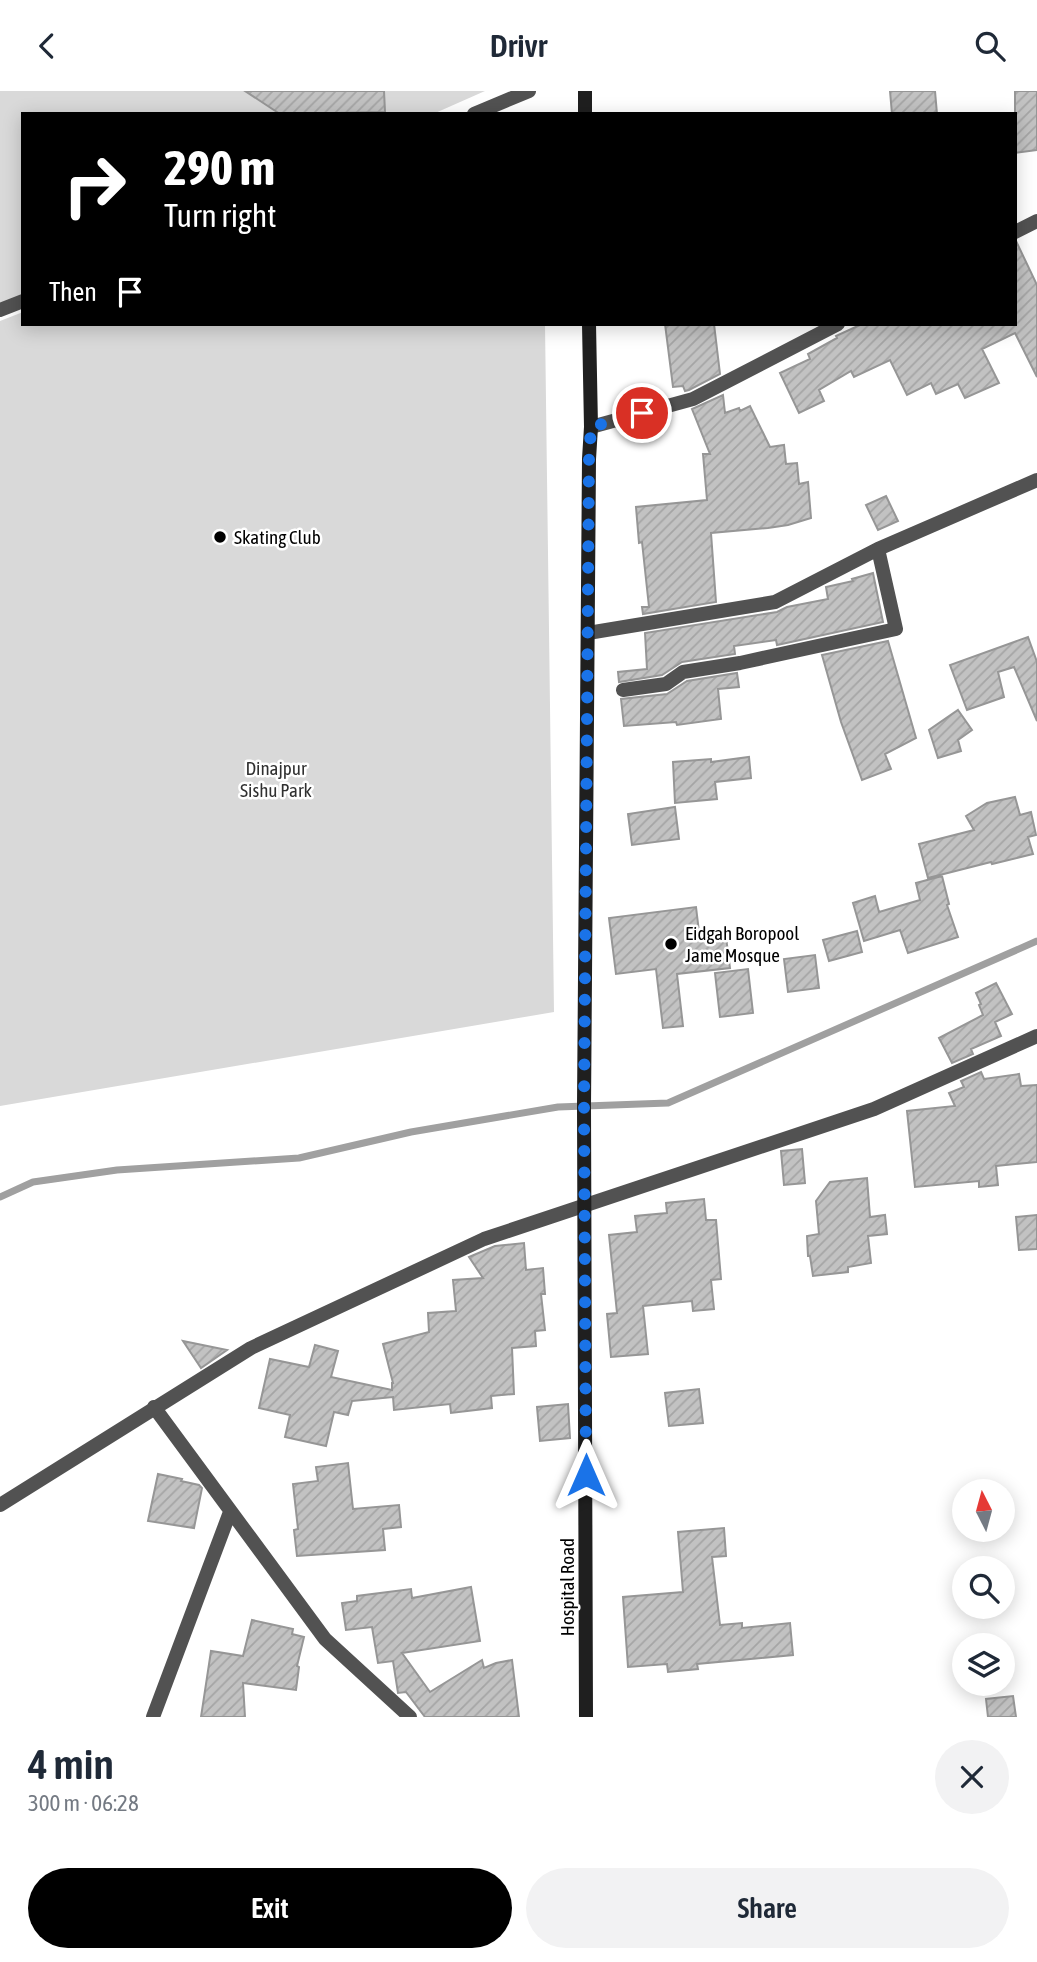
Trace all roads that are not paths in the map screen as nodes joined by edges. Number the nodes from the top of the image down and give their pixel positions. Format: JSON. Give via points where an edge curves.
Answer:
{"nodes":[{"id":1,"x":528,"y":91,"type":"edge"},
{"id":2,"x":585,"y":91,"type":"edge"},
{"id":3,"x":479,"y":112,"type":"edge"},
{"id":4,"x":585,"y":112,"type":"edge"},
{"id":5,"x":1037,"y":221,"type":"edge"},
{"id":6,"x":1017,"y":231,"type":"edge"},
{"id":7,"x":21,"y":302,"type":"edge"},
{"id":8,"x":0,"y":310,"type":"edge"},
{"id":9,"x":589,"y":326,"type":"edge"},
{"id":10,"x":834,"y":326,"type":"edge"},
{"id":11,"x":591,"y":427,"type":"junction"},
{"id":12,"x":1037,"y":480,"type":"edge"},
{"id":13,"x":878,"y":549,"type":"junction"},
{"id":14,"x":587,"y":633,"type":"junction"},
{"id":15,"x":623,"y":690,"type":"dead end"},
{"id":16,"x":1037,"y":1036,"type":"edge"},
{"id":17,"x":585,"y":1206,"type":"junction"},
{"id":18,"x":155,"y":1407,"type":"junction"},
{"id":19,"x":0,"y":1505,"type":"edge"},
{"id":20,"x":230,"y":1512,"type":"junction"},
{"id":21,"x":153,"y":1717,"type":"edge"},
{"id":22,"x":410,"y":1717,"type":"edge"},
{"id":23,"x":586,"y":1717,"type":"edge"}],
"edges":[{"from":1,"to":3,"type":"street"},
{"from":2,"to":4,"type":"main road"},
{"from":5,"to":6,"type":"street"},
{"from":7,"to":8,"type":"street"},
{"from":9,"to":11,"type":"main road","name":"Hospital Road"},
{"from":10,"to":11,"type":"street","via":[[693,399]]},
{"from":11,"to":14,"type":"main road","name":"Hospital Road"},
{"from":12,"to":13,"type":"street"},
{"from":13,"to":14,"type":"street","via":[[775,602]]},
{"from":13,"to":15,"type":"street","via":[[896,629],[683,672],[666,684]]},
{"from":14,"to":17,"type":"main road","name":"Hospital Road"},
{"from":16,"to":17,"type":"street","via":[[874,1109]]},
{"from":17,"to":18,"type":"street","via":[[484,1239],[410,1273],[251,1348]]},
{"from":17,"to":23,"type":"main road","name":"Hospital Road"},
{"from":18,"to":19,"type":"street"},
{"from":18,"to":20,"type":"street"},
{"from":20,"to":21,"type":"street"},
{"from":20,"to":22,"type":"street","via":[[325,1639]]}]}
